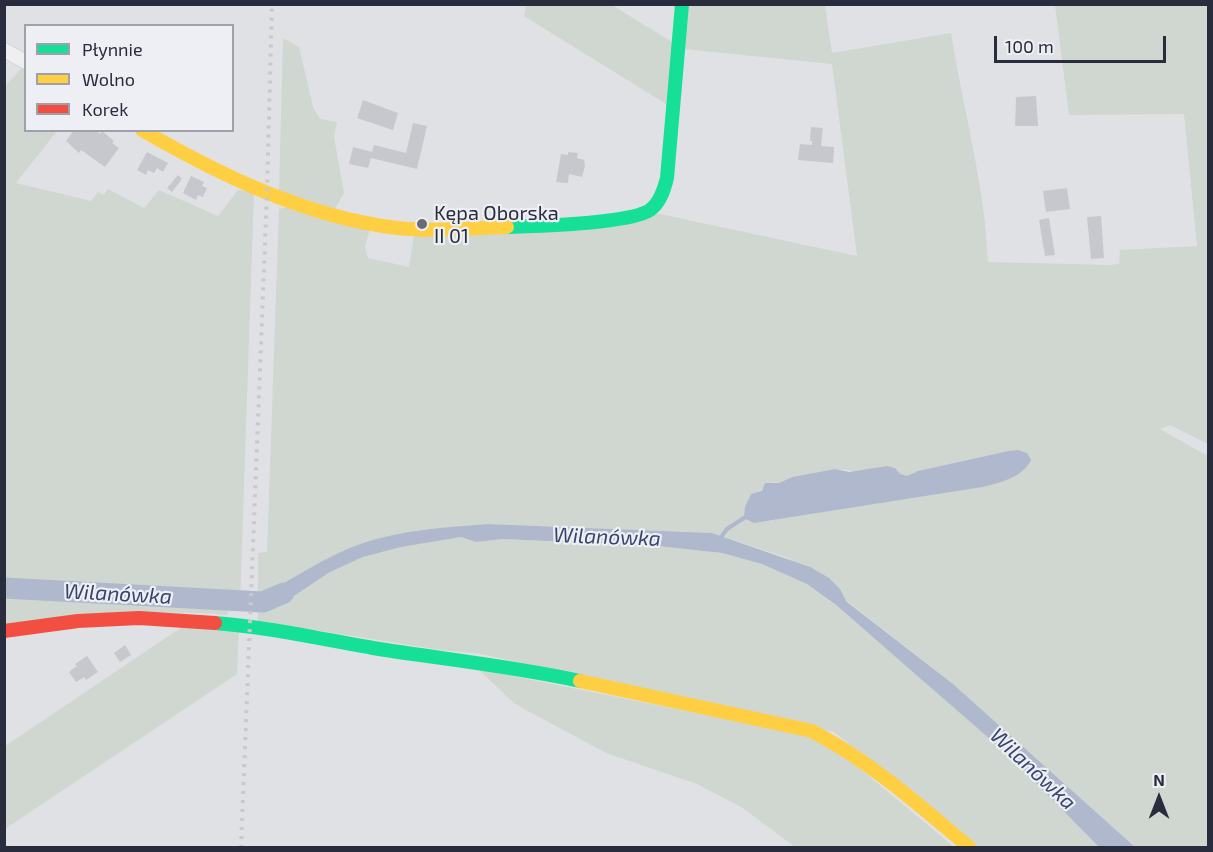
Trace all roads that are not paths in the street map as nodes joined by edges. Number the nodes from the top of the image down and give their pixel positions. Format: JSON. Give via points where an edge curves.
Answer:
{"nodes":[{"id":1,"x":682,"y":4,"type":"edge"},
{"id":2,"x":4,"y":50,"type":"edge"},
{"id":3,"x":24,"y":61,"type":"edge"},
{"id":4,"x":146,"y":132,"type":"edge"},
{"id":5,"x":4,"y":631,"type":"edge"},
{"id":6,"x":970,"y":848,"type":"edge"}],
"edges":[{"from":1,"to":4,"type":"street","via":[[667,178],[655,207],[644,214],[524,227],[422,230],[387,226],[336,216],[267,193],[208,167]]},
{"from":2,"to":3,"type":"street"},
{"from":5,"to":6,"type":"street","via":[[139,618],[250,626],[544,674],[812,731],[862,758]]}]}
